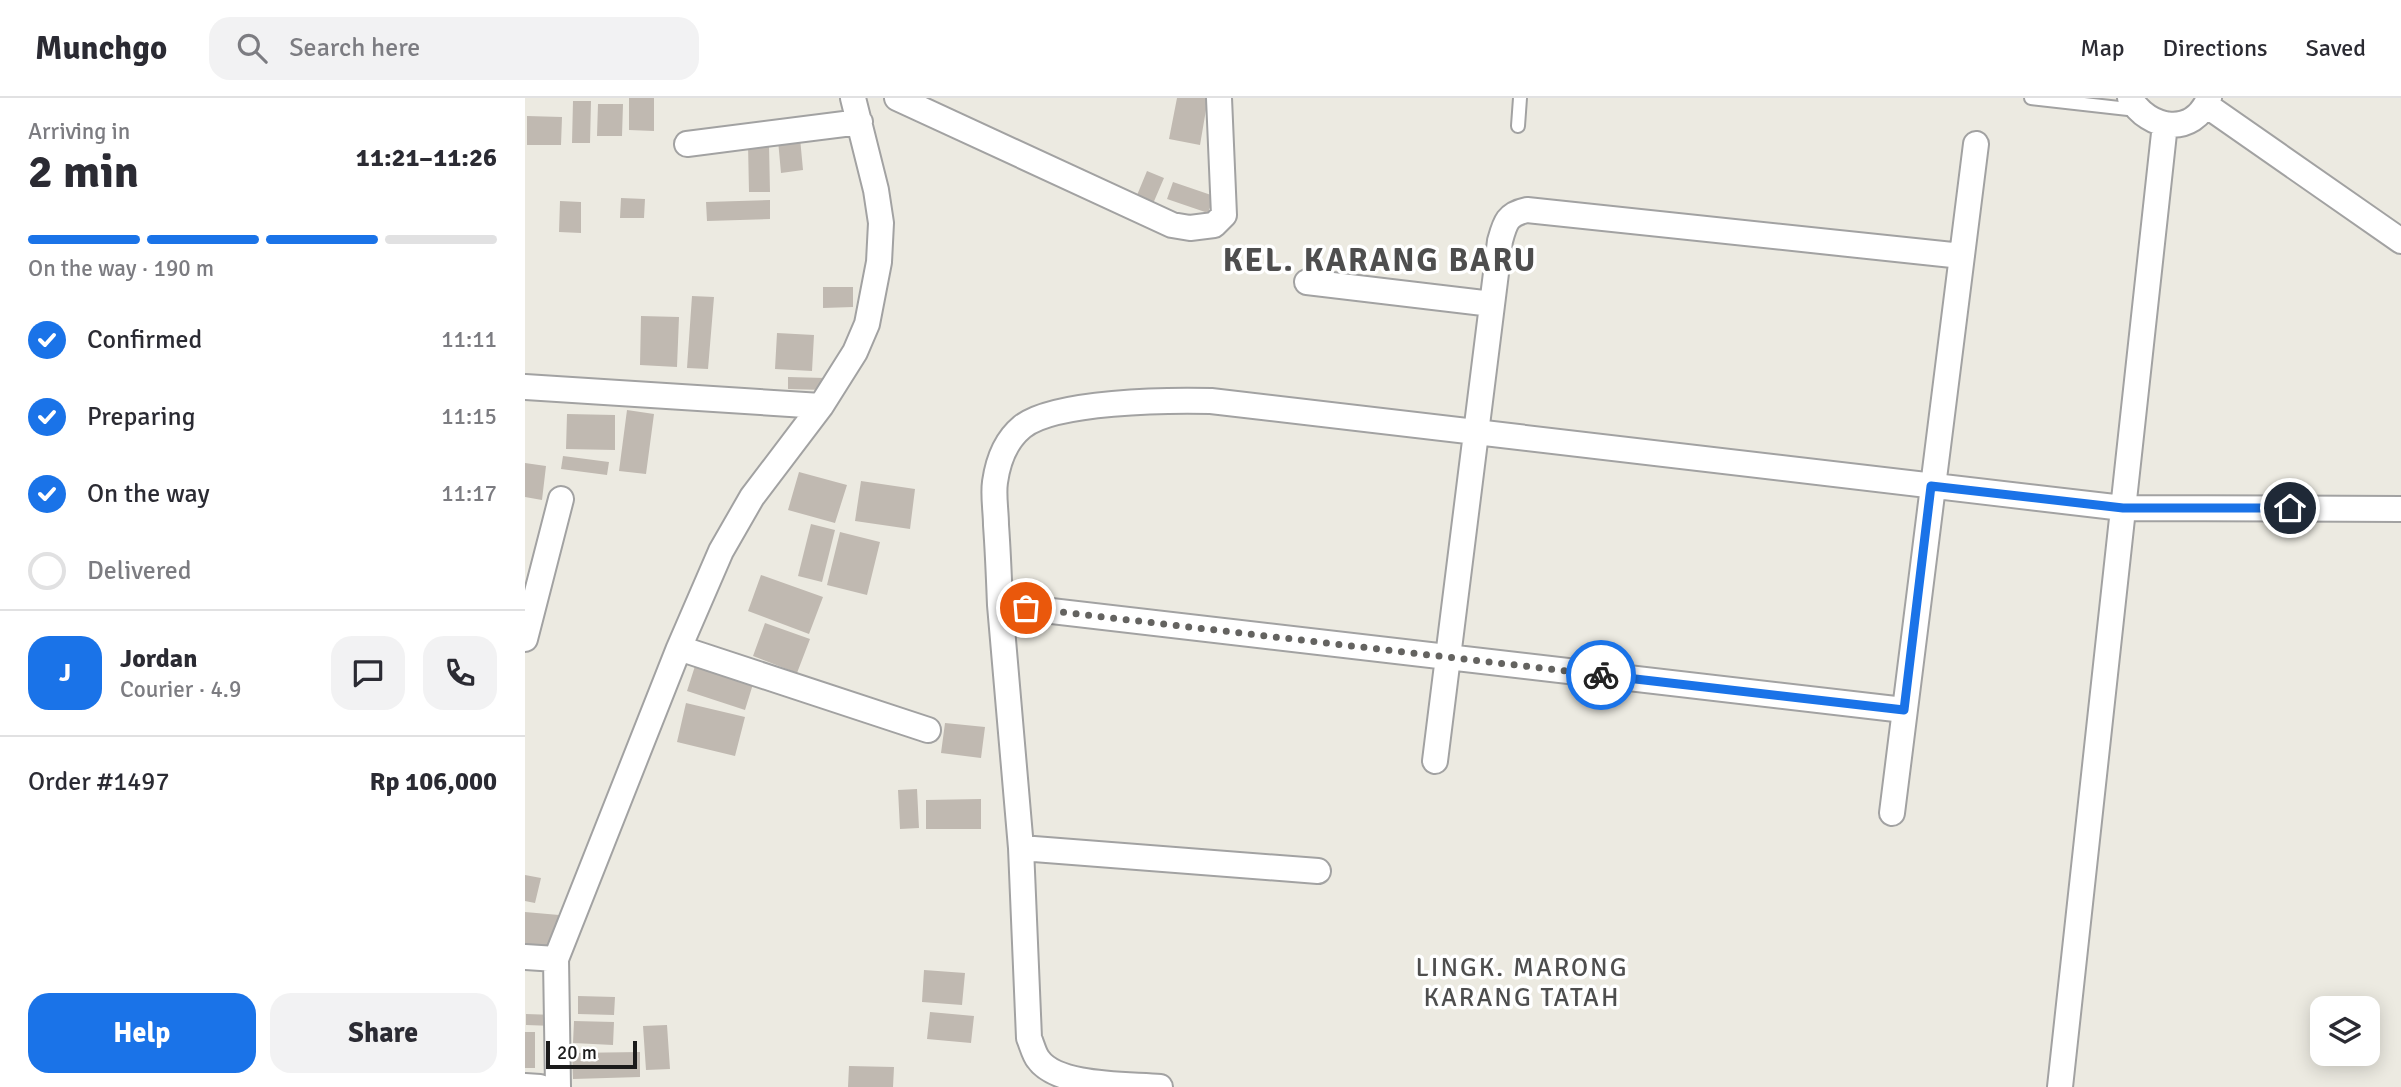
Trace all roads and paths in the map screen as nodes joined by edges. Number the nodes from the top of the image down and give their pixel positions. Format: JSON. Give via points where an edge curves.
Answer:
{"nodes":[{"id":1,"x":853,"y":98,"type":"edge"},
{"id":2,"x":897,"y":98,"type":"edge"},
{"id":3,"x":1219,"y":98,"type":"edge"},
{"id":4,"x":1520,"y":98,"type":"edge"},
{"id":5,"x":2031,"y":98,"type":"edge"},
{"id":6,"x":2208,"y":101,"type":"edge"},
{"id":7,"x":2134,"y":104,"type":"edge"},
{"id":8,"x":860,"y":122,"type":"junction"},
{"id":9,"x":2165,"y":124,"type":"junction"},
{"id":10,"x":1518,"y":126,"type":"dead end"},
{"id":11,"x":687,"y":144,"type":"dead end"},
{"id":12,"x":1976,"y":144,"type":"dead end"},
{"id":13,"x":2401,"y":241,"type":"edge"},
{"id":14,"x":1962,"y":256,"type":"junction"},
{"id":15,"x":1307,"y":282,"type":"dead end"},
{"id":16,"x":1492,"y":304,"type":"junction"},
{"id":17,"x":525,"y":387,"type":"edge"},
{"id":18,"x":821,"y":406,"type":"junction"},
{"id":19,"x":1476,"y":432,"type":"junction"},
{"id":20,"x":1931,"y":486,"type":"junction"},
{"id":21,"x":561,"y":499,"type":"dead end"},
{"id":22,"x":2123,"y":508,"type":"junction"},
{"id":23,"x":2401,"y":509,"type":"edge"},
{"id":24,"x":1000,"y":605,"type":"junction"},
{"id":25,"x":525,"y":639,"type":"edge"},
{"id":26,"x":679,"y":648,"type":"junction"},
{"id":27,"x":1447,"y":657,"type":"junction"},
{"id":28,"x":1904,"y":710,"type":"junction"},
{"id":29,"x":928,"y":730,"type":"dead end"},
{"id":30,"x":1435,"y":761,"type":"dead end"},
{"id":31,"x":1892,"y":813,"type":"dead end"},
{"id":32,"x":1021,"y":848,"type":"junction"},
{"id":33,"x":1318,"y":871,"type":"dead end"},
{"id":34,"x":525,"y":957,"type":"edge"},
{"id":35,"x":556,"y":959,"type":"junction"},
{"id":36,"x":525,"y":1086,"type":"edge"},
{"id":37,"x":540,"y":1087,"type":"edge"},
{"id":38,"x":558,"y":1087,"type":"edge"},
{"id":39,"x":1160,"y":1087,"type":"edge"},
{"id":40,"x":2060,"y":1087,"type":"edge"}],
"edges":[{"from":1,"to":8,"type":"street"},
{"from":2,"to":3,"type":"street","via":[[1172,225],[1190,228],[1214,225],[1224,215]]},
{"from":4,"to":10,"type":"lane"},
{"from":5,"to":7,"type":"lane"},
{"from":6,"to":9,"type":"street","via":[[2189,120]]},
{"from":6,"to":13,"type":"street"},
{"from":7,"to":9,"type":"street","via":[[2154,122]]},
{"from":8,"to":11,"type":"street"},
{"from":8,"to":18,"type":"street","via":[[879,212],[879,262],[867,324]]},
{"from":9,"to":22,"type":"street"},
{"from":12,"to":14,"type":"street"},
{"from":14,"to":16,"type":"street","via":[[1527,209],[1514,212],[1504,224]]},
{"from":14,"to":20,"type":"street"},
{"from":15,"to":16,"type":"street"},
{"from":16,"to":19,"type":"street"},
{"from":17,"to":18,"type":"street"},
{"from":18,"to":26,"type":"street","via":[[752,497],[721,551]]},
{"from":19,"to":20,"type":"street"},
{"from":19,"to":24,"type":"street","via":[[1211,401],[1160,400],[1046,415],[1012,436],[999,466],[995,485]]},
{"from":19,"to":27,"type":"street"},
{"from":20,"to":22,"type":"street"},
{"from":20,"to":28,"type":"street"},
{"from":21,"to":25,"type":"street"},
{"from":22,"to":23,"type":"street"},
{"from":22,"to":40,"type":"street"},
{"from":24,"to":27,"type":"street"},
{"from":24,"to":32,"type":"street"},
{"from":26,"to":29,"type":"street"},
{"from":26,"to":35,"type":"street"},
{"from":27,"to":28,"type":"street"},
{"from":27,"to":30,"type":"street"},
{"from":28,"to":31,"type":"street"},
{"from":32,"to":33,"type":"street"},
{"from":32,"to":39,"type":"street","via":[[1029,1038],[1038,1060],[1072,1079]]},
{"from":34,"to":35,"type":"street"},
{"from":35,"to":38,"type":"street"},
{"from":36,"to":37,"type":"street"}]}
